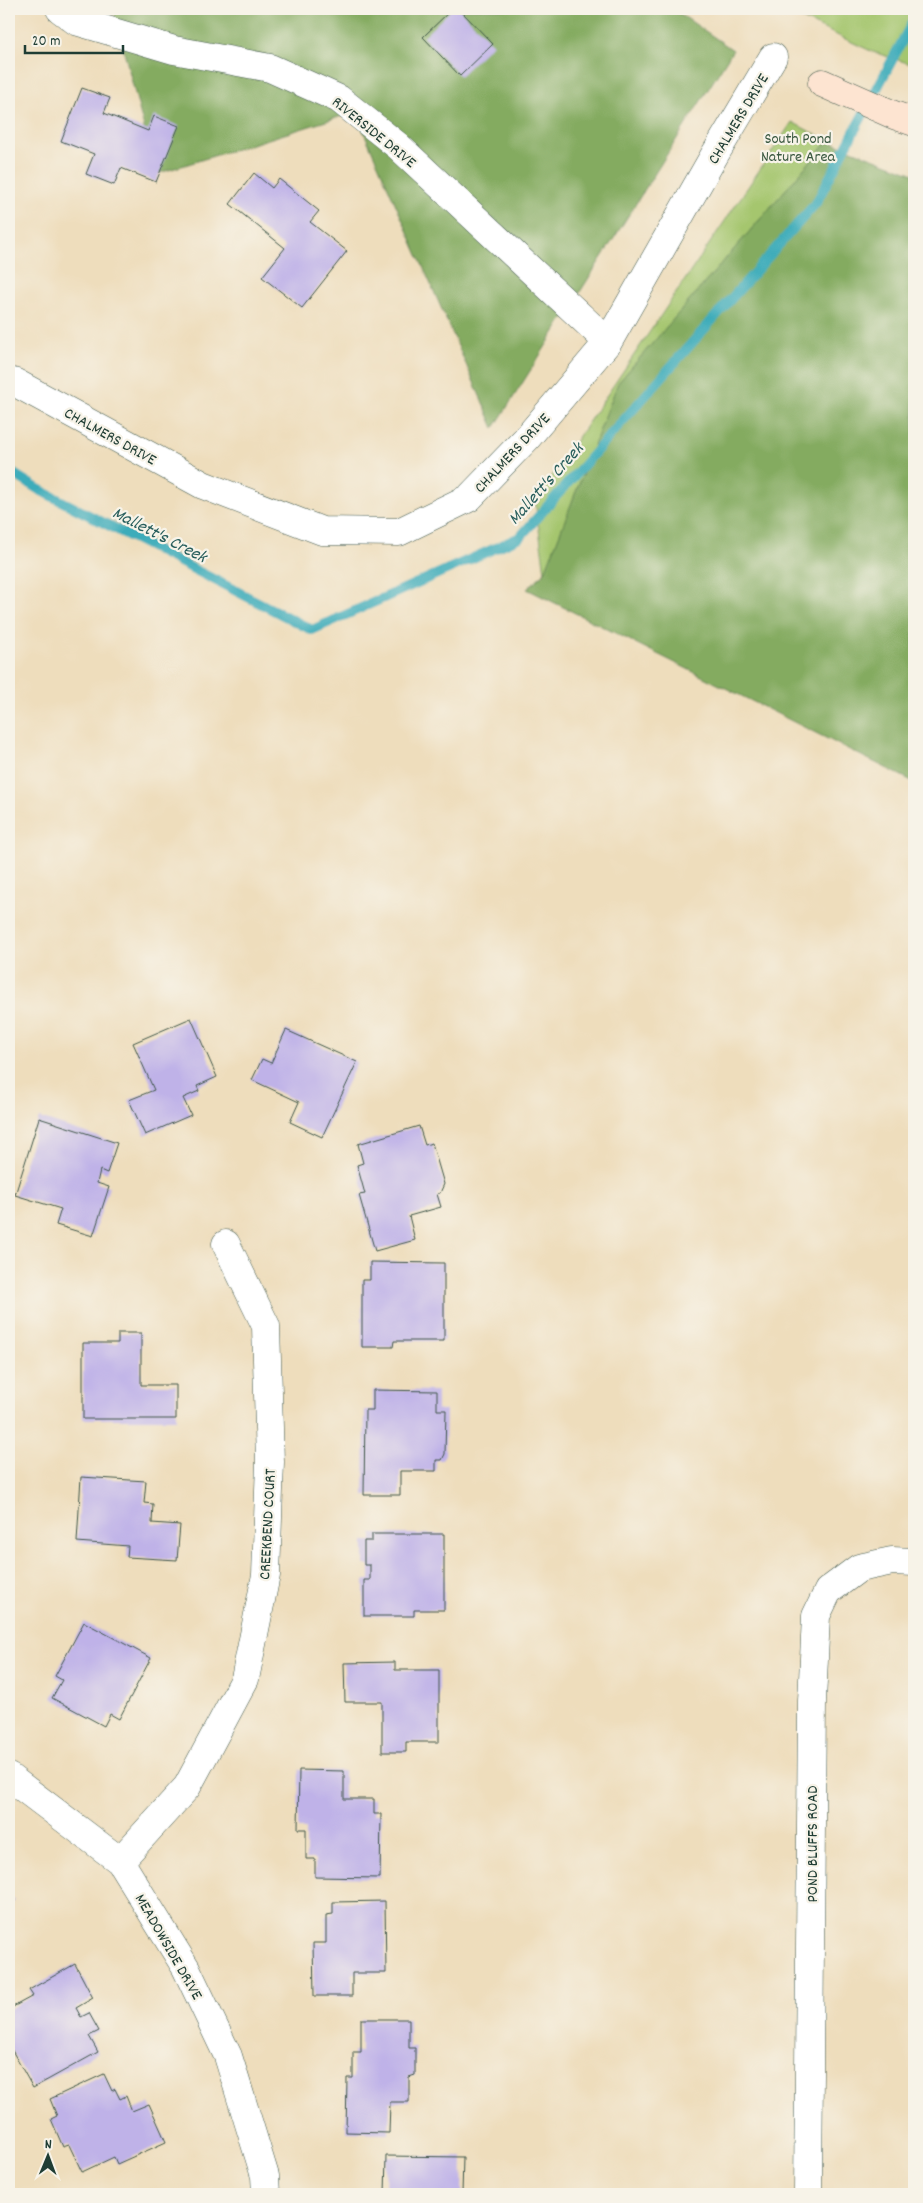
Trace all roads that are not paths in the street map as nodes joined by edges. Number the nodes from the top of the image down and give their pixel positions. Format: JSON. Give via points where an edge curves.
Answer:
{"nodes":[{"id":1,"x":60,"y":9,"type":"edge"},
{"id":2,"x":773,"y":57,"type":"dead end"},
{"id":3,"x":822,"y":83,"type":"dead end"},
{"id":4,"x":904,"y":119,"type":"edge"},
{"id":5,"x":608,"y":342,"type":"junction"},
{"id":6,"x":9,"y":381,"type":"edge"},
{"id":7,"x":226,"y":1244,"type":"dead end"},
{"id":8,"x":914,"y":1562,"type":"edge"},
{"id":9,"x":9,"y":1777,"type":"edge"},
{"id":10,"x":120,"y":1861,"type":"junction"},
{"id":11,"x":266,"y":2194,"type":"edge"},
{"id":12,"x":808,"y":2194,"type":"edge"}],
"edges":[{"from":1,"to":5,"type":"street","name":"RIVERSIDE DRIVE","via":[[76,21],[174,50],[270,68],[339,99],[398,146]]},
{"from":2,"to":5,"type":"street","name":"CHALMERS DRIVE"},
{"from":3,"to":4,"type":"main road"},
{"from":5,"to":6,"type":"street","name":"CHALMERS DRIVE","via":[[527,438],[469,498],[399,532],[322,531],[212,489]]},
{"from":7,"to":10,"type":"street","name":"CREEKBEND COURT","via":[[266,1326],[270,1462],[266,1575],[245,1679],[188,1787]]},
{"from":8,"to":12,"type":"street","name":"POND BLUFFS ROAD","via":[[892,1561],[859,1568],[828,1592],[816,1616],[812,1701]]},
{"from":9,"to":10,"type":"street","name":"MEADOWSIDE DRIVE"},
{"from":10,"to":11,"type":"street","name":"MEADOWSIDE DRIVE","via":[[186,1968],[228,2056],[265,2176]]}]}
